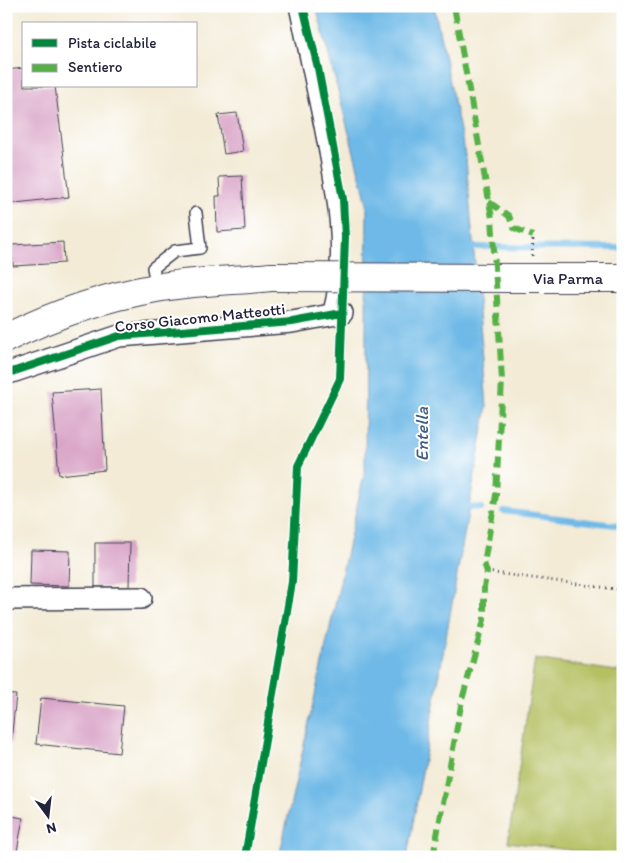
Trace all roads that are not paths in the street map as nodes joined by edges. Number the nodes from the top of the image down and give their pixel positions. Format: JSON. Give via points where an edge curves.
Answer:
{"nodes":[{"id":1,"x":294,"y":6,"type":"edge"},
{"id":2,"x":196,"y":213,"type":"dead end"},
{"id":3,"x":513,"y":278,"type":"joint"},
{"id":4,"x":623,"y":278,"type":"edge"},
{"id":5,"x":157,"y":288,"type":"junction"},
{"id":6,"x":335,"y":314,"type":"joint"},
{"id":7,"x":6,"y":338,"type":"edge"},
{"id":8,"x":6,"y":374,"type":"edge"},
{"id":9,"x":141,"y":598,"type":"dead end"},
{"id":10,"x":6,"y":599,"type":"edge"}],
"edges":[{"from":1,"to":6,"type":"lane","via":[[332,185],[337,225]]},
{"from":2,"to":5,"type":"lane","via":[[200,248],[175,251],[153,268]]},
{"from":3,"to":4,"type":"main road","name":"Via Parma"},
{"from":3,"to":5,"type":"main road","name":"Corso Giacomo Matteotti","bridge":true,"via":[[271,277]]},
{"from":5,"to":7,"type":"main road","name":"Corso Giacomo Matteotti","via":[[64,314]]},
{"from":6,"to":8,"type":"street","name":"Corso Giacomo Matteotti","via":[[292,322],[119,336]]},
{"from":9,"to":10,"type":"street"}]}
